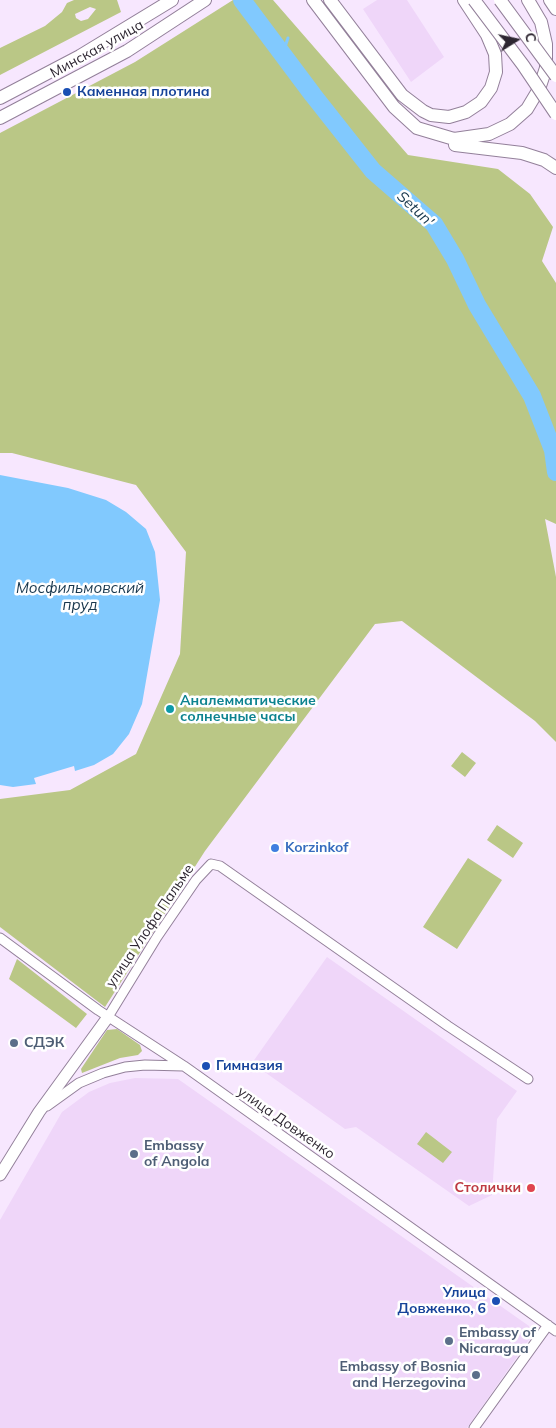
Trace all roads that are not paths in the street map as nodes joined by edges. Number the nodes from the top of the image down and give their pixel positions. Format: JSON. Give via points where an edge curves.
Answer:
{"nodes":[{"id":1,"x":172,"y":0,"type":"edge"},
{"id":2,"x":313,"y":0,"type":"edge"},
{"id":3,"x":330,"y":0,"type":"edge"},
{"id":4,"x":464,"y":0,"type":"edge"},
{"id":5,"x":474,"y":0,"type":"edge"},
{"id":6,"x":500,"y":0,"type":"edge"},
{"id":7,"x":528,"y":0,"type":"edge"},
{"id":8,"x":550,"y":0,"type":"edge"},
{"id":9,"x":201,"y":3,"type":"edge"},
{"id":10,"x":556,"y":9,"type":"edge"},
{"id":11,"x":556,"y":76,"type":"edge"},
{"id":12,"x":0,"y":98,"type":"edge"},
{"id":13,"x":556,"y":114,"type":"edge"},
{"id":14,"x":0,"y":118,"type":"edge"},
{"id":15,"x":417,"y":128,"type":"junction"},
{"id":16,"x":556,"y":168,"type":"edge"},
{"id":17,"x":0,"y":938,"type":"edge"},
{"id":18,"x":108,"y":1017,"type":"junction"},
{"id":19,"x":184,"y":1066,"type":"junction"},
{"id":20,"x":528,"y":1079,"type":"dead end"},
{"id":21,"x":39,"y":1112,"type":"junction"},
{"id":22,"x":0,"y":1175,"type":"edge"},
{"id":23,"x":552,"y":1328,"type":"edge"},
{"id":24,"x":474,"y":1428,"type":"edge"}],
"edges":[{"from":1,"to":12,"type":"main road","name":"Минская улица","via":[[80,56]]},
{"from":2,"to":15,"type":"main road","via":[[383,95]]},
{"from":3,"to":4,"type":"main road","via":[[389,78],[415,106],[431,115],[449,117],[481,102],[494,80],[495,54],[487,35]]},
{"from":5,"to":13,"type":"main road","bridge":true},
{"from":6,"to":11,"type":"main road","bridge":true},
{"from":7,"to":15,"type":"main road","via":[[541,22],[547,56],[541,84],[527,109],[510,124],[478,137],[443,137]]},
{"from":8,"to":10,"type":"main road"},
{"from":9,"to":14,"type":"main road","name":"Минская улица","via":[[127,51]]},
{"from":15,"to":16,"type":"main road","via":[[444,142],[522,153]]},
{"from":17,"to":18,"type":"street","name":"улица Довженко"},
{"from":18,"to":19,"type":"street","name":"улица Довженко"},
{"from":18,"to":20,"type":"street","name":"улица Улофа Пальме","via":[[157,937],[196,880],[211,864],[220,866]]},
{"from":18,"to":21,"type":"street","name":"улица Улофа Пальме"},
{"from":19,"to":21,"type":"street","via":[[145,1064],[103,1073],[80,1083]]},
{"from":19,"to":23,"type":"street","name":"улица Довженко"},
{"from":21,"to":22,"type":"street","name":"улица Улофа Пальме"},
{"from":23,"to":24,"type":"street"}]}
